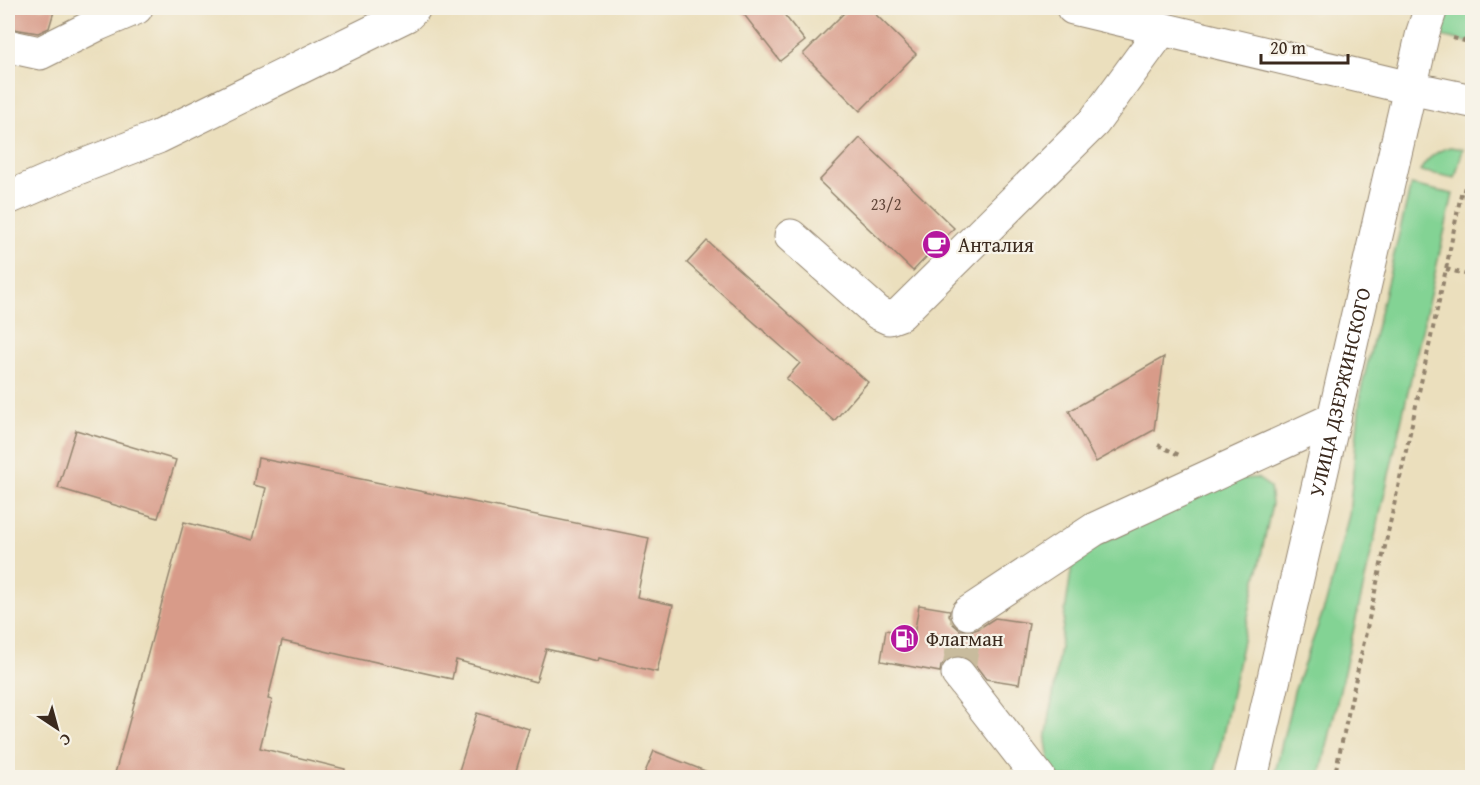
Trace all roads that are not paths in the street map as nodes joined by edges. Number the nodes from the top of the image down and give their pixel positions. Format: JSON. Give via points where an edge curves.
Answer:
{"nodes":[{"id":1,"x":136,"y":8,"type":"edge"},
{"id":2,"x":414,"y":8,"type":"edge"},
{"id":3,"x":1073,"y":8,"type":"edge"},
{"id":4,"x":1437,"y":22,"type":"edge"},
{"id":5,"x":1162,"y":29,"type":"junction"},
{"id":6,"x":8,"y":46,"type":"edge"},
{"id":7,"x":1410,"y":88,"type":"junction"},
{"id":8,"x":1473,"y":101,"type":"edge"},
{"id":9,"x":8,"y":198,"type":"edge"},
{"id":10,"x":791,"y":236,"type":"dead end"},
{"id":11,"x":1334,"y":419,"type":"junction"},
{"id":12,"x":968,"y":614,"type":"dead end"},
{"id":13,"x":957,"y":674,"type":"dead end"},
{"id":14,"x":1038,"y":777,"type":"edge"},
{"id":15,"x":1251,"y":777,"type":"edge"}],
"edges":[{"from":1,"to":6,"type":"main road","via":[[40,53]]},
{"from":2,"to":9,"type":"main road","via":[[407,15],[158,137]]},
{"from":3,"to":5,"type":"main road"},
{"from":4,"to":7,"type":"main road","name":"УЛИЦА ДЗЕРЖИНСКОГО","via":[[1424,32]]},
{"from":5,"to":7,"type":"main road"},
{"from":5,"to":10,"type":"main road","via":[[1094,122],[900,314],[889,318],[878,313]]},
{"from":7,"to":8,"type":"main road"},
{"from":7,"to":11,"type":"main road","name":"УЛИЦА ДЗЕРЖИНСКОГО"},
{"from":11,"to":12,"type":"main road","via":[[1095,529]]},
{"from":11,"to":15,"type":"main road","name":"УЛИЦА ДЗЕРЖИНСКОГО"},
{"from":13,"to":14,"type":"main road"}]}
